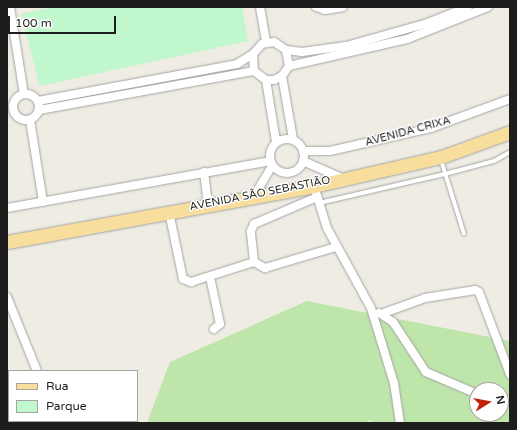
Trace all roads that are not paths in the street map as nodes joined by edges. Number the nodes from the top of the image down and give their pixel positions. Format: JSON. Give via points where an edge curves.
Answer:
{"nodes":[{"id":1,"x":10,"y":7,"type":"edge"},
{"id":2,"x":260,"y":7,"type":"edge"},
{"id":3,"x":316,"y":7,"type":"edge"},
{"id":4,"x":343,"y":7,"type":"edge"},
{"id":5,"x":468,"y":7,"type":"edge"},
{"id":6,"x":488,"y":7,"type":"edge"},
{"id":7,"x":266,"y":42,"type":"junction"},
{"id":8,"x":286,"y":50,"type":"junction"},
{"id":9,"x":253,"y":54,"type":"junction"},
{"id":10,"x":289,"y":66,"type":"junction"},
{"id":11,"x":254,"y":71,"type":"junction"},
{"id":12,"x":282,"y":76,"type":"junction"},
{"id":13,"x":266,"y":80,"type":"junction"},
{"id":14,"x":24,"y":94,"type":"junction"},
{"id":15,"x":510,"y":99,"type":"edge"},
{"id":16,"x":38,"y":101,"type":"junction"},
{"id":17,"x":39,"y":110,"type":"junction"},
{"id":18,"x":30,"y":120,"type":"junction"},
{"id":19,"x":510,"y":132,"type":"edge"},
{"id":20,"x":294,"y":140,"type":"junction"},
{"id":21,"x":276,"y":142,"type":"junction"},
{"id":22,"x":303,"y":151,"type":"junction"},
{"id":23,"x":510,"y":152,"type":"edge"},
{"id":24,"x":441,"y":157,"type":"junction"},
{"id":25,"x":303,"y":162,"type":"junction"},
{"id":26,"x":271,"y":163,"type":"junction"},
{"id":27,"x":204,"y":172,"type":"junction"},
{"id":28,"x":445,"y":174,"type":"junction"},
{"id":29,"x":342,"y":178,"type":"junction"},
{"id":30,"x":316,"y":195,"type":"junction"},
{"id":31,"x":254,"y":196,"type":"junction"},
{"id":32,"x":43,"y":202,"type":"junction"},
{"id":33,"x":208,"y":204,"type":"junction"},
{"id":34,"x":7,"y":208,"type":"edge"},
{"id":35,"x":169,"y":212,"type":"junction"},
{"id":36,"x":464,"y":234,"type":"dead end"},
{"id":37,"x":7,"y":242,"type":"edge"},
{"id":38,"x":336,"y":247,"type":"junction"},
{"id":39,"x":254,"y":262,"type":"junction"},
{"id":40,"x":210,"y":276,"type":"junction"},
{"id":41,"x":7,"y":297,"type":"edge"},
{"id":42,"x":372,"y":308,"type":"junction"},
{"id":43,"x":381,"y":314,"type":"junction"},
{"id":44,"x":214,"y":329,"type":"dead end"},
{"id":45,"x":37,"y":370,"type":"edge"},
{"id":46,"x":510,"y":374,"type":"edge"},
{"id":47,"x":469,"y":391,"type":"edge"},
{"id":48,"x":398,"y":421,"type":"edge"}],
"edges":[{"from":1,"to":14,"type":"street"},
{"from":2,"to":7,"type":"street"},
{"from":3,"to":4,"type":"street","via":[[325,10]]},
{"from":5,"to":8,"type":"street","via":[[425,24],[354,44],[302,52]]},
{"from":6,"to":10,"type":"street","via":[[407,39]]},
{"from":7,"to":8,"type":"street","via":[[274,42]]},
{"from":7,"to":9,"type":"street"},
{"from":8,"to":10,"type":"street"},
{"from":9,"to":11,"type":"street"},
{"from":9,"to":16,"type":"street","via":[[237,64]]},
{"from":10,"to":12,"type":"street"},
{"from":11,"to":13,"type":"street"},
{"from":11,"to":17,"type":"street"},
{"from":12,"to":13,"type":"street"},
{"from":12,"to":20,"type":"street"},
{"from":13,"to":21,"type":"street"},
{"from":14,"to":16,"type":"street"},
{"from":14,"to":18,"type":"street","via":[[18,97],[13,110],[23,120]]},
{"from":15,"to":22,"type":"street","name":"AVENIDA CRIXA","via":[[431,128],[330,151]]},
{"from":16,"to":17,"type":"street"},
{"from":17,"to":18,"type":"street"},
{"from":18,"to":32,"type":"street"},
{"from":19,"to":24,"type":"main road","name":"AVENIDA SÃO SEBASTIÃO"},
{"from":20,"to":21,"type":"street"},
{"from":20,"to":22,"type":"street"},
{"from":21,"to":26,"type":"street"},
{"from":22,"to":25,"type":"street"},
{"from":23,"to":28,"type":"lane","via":[[494,161]]},
{"from":24,"to":28,"type":"lane"},
{"from":24,"to":29,"type":"main road","name":"AVENIDA SÃO SEBASTIÃO"},
{"from":25,"to":26,"type":"street","via":[[292,172],[281,172]]},
{"from":25,"to":29,"type":"street"},
{"from":26,"to":27,"type":"street"},
{"from":26,"to":31,"type":"street"},
{"from":27,"to":32,"type":"street"},
{"from":27,"to":33,"type":"street"},
{"from":28,"to":30,"type":"lane"},
{"from":28,"to":36,"type":"lane"},
{"from":29,"to":30,"type":"main road","name":"AVENIDA SÃO SEBASTIÃO"},
{"from":30,"to":31,"type":"main road","name":"AVENIDA SÃO SEBASTIÃO"},
{"from":30,"to":38,"type":"street"},
{"from":30,"to":39,"type":"street","via":[[254,224],[251,231]]},
{"from":31,"to":33,"type":"main road","name":"AVENIDA SÃO SEBASTIÃO"},
{"from":32,"to":34,"type":"street"},
{"from":33,"to":35,"type":"main road","name":"AVENIDA SÃO SEBASTIÃO"},
{"from":35,"to":37,"type":"main road","name":"AVENIDA SÃO SEBASTIÃO"},
{"from":35,"to":40,"type":"street","via":[[183,279],[191,282]]},
{"from":38,"to":39,"type":"street","via":[[264,268]]},
{"from":38,"to":42,"type":"street"},
{"from":39,"to":40,"type":"street"},
{"from":40,"to":44,"type":"street","via":[[220,324]]},
{"from":41,"to":45,"type":"street"},
{"from":42,"to":43,"type":"street"},
{"from":42,"to":48,"type":"street","via":[[394,383]]},
{"from":43,"to":46,"type":"street","via":[[425,298],[475,290],[479,292]]},
{"from":43,"to":47,"type":"street","via":[[393,322],[426,372]]}]}
